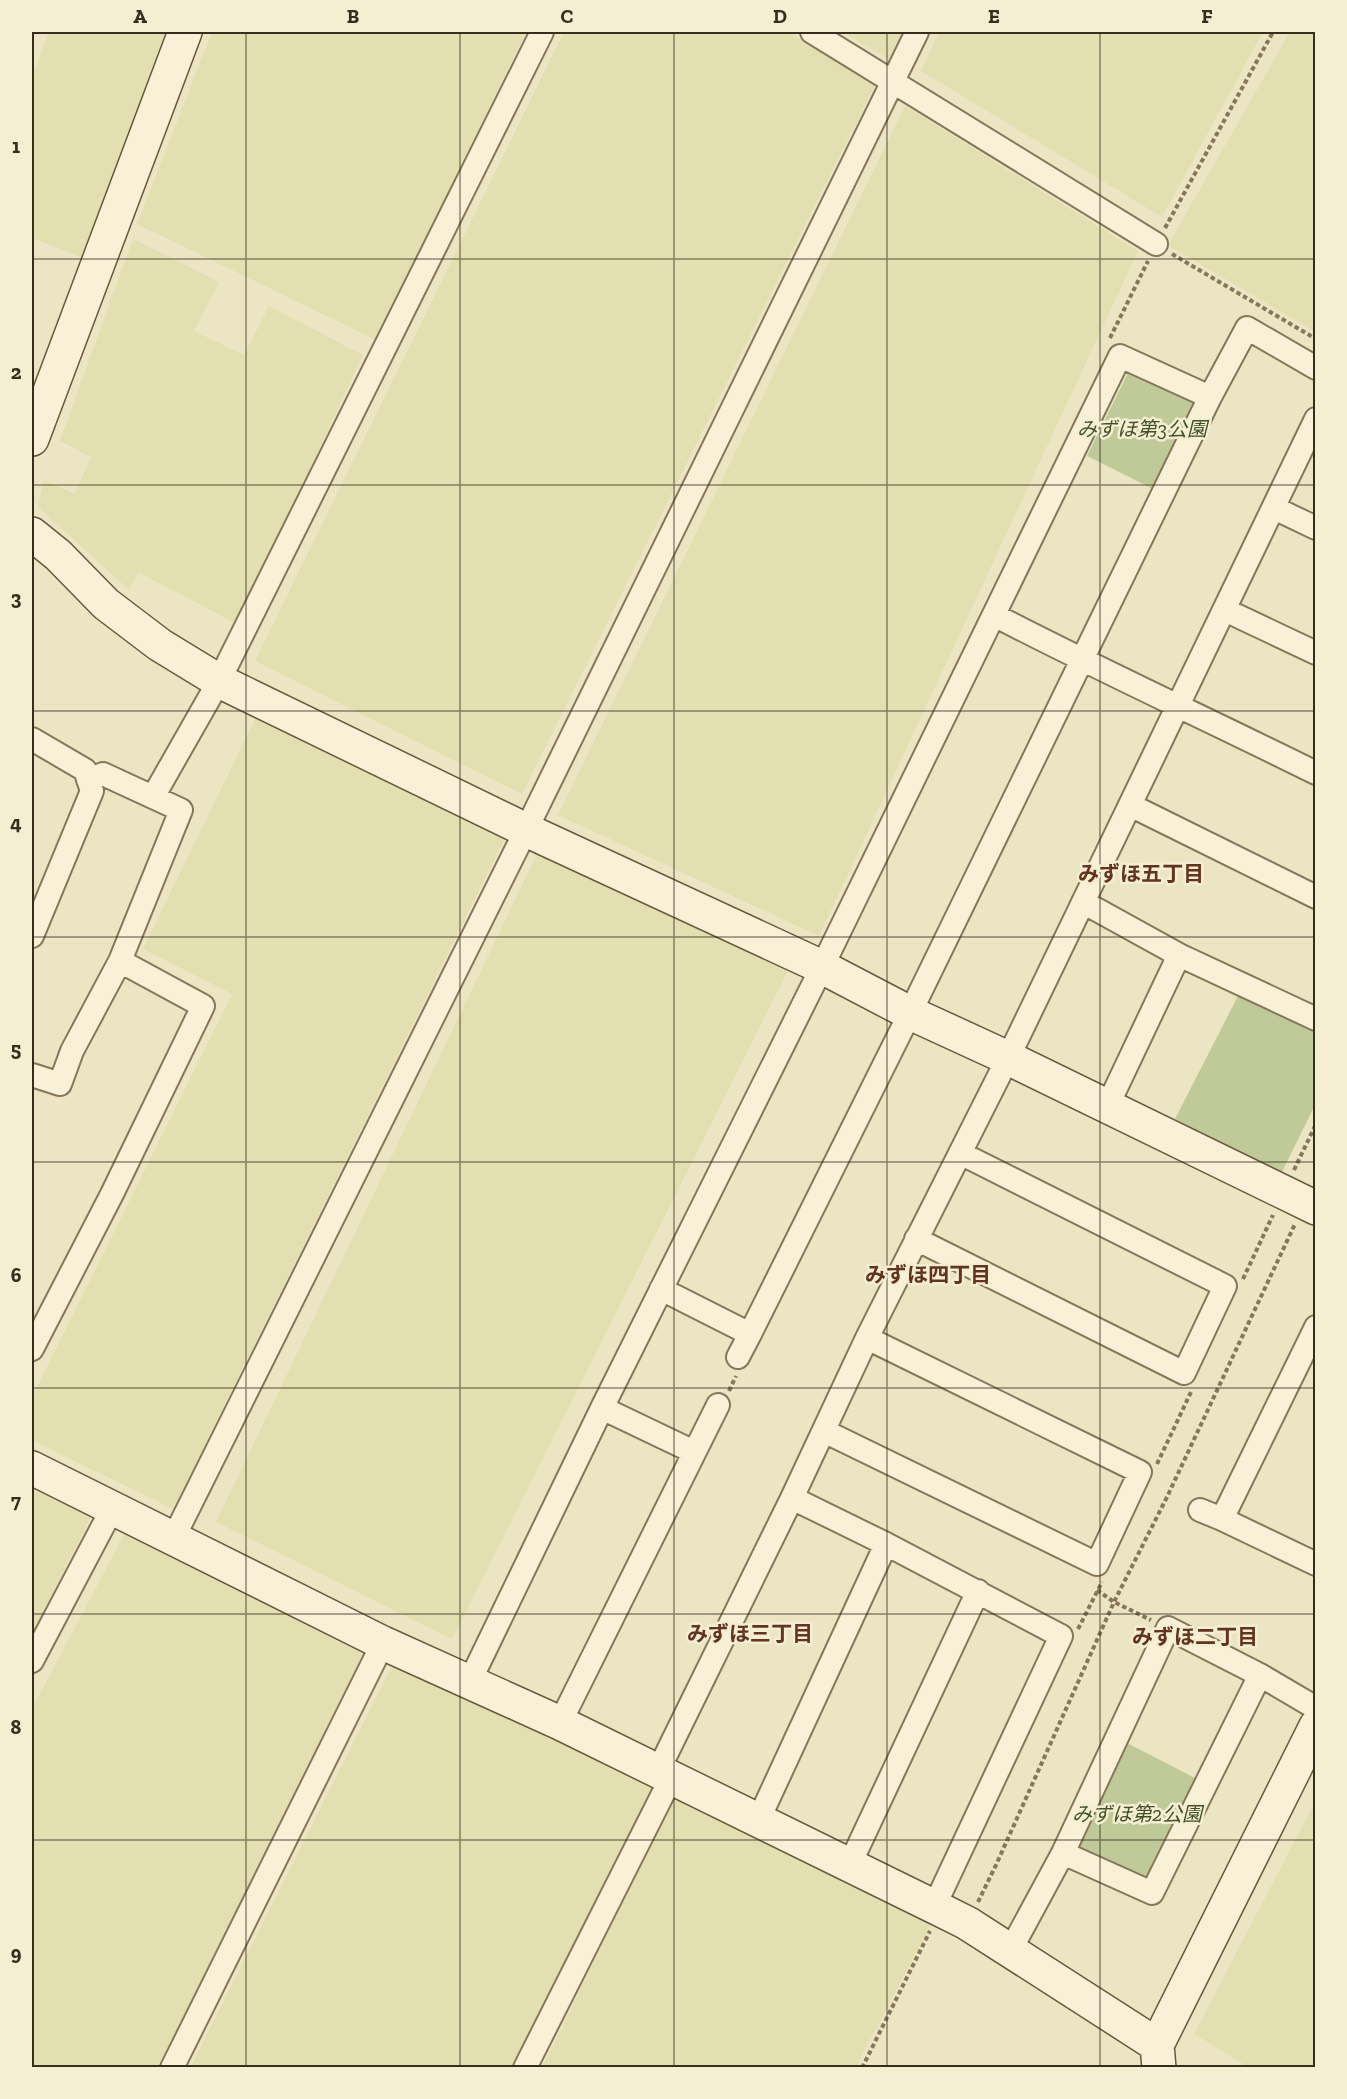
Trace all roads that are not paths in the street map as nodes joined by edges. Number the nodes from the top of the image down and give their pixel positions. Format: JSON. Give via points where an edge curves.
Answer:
{"nodes":[{"id":1,"x":185,"y":32,"type":"edge"},
{"id":2,"x":542,"y":32,"type":"edge"},
{"id":3,"x":812,"y":32,"type":"edge"},
{"id":4,"x":917,"y":32,"type":"edge"},
{"id":5,"x":892,"y":80,"type":"junction"},
{"id":6,"x":1156,"y":244,"type":"road end"},
{"id":7,"x":1316,"y":368,"type":"edge"},
{"id":8,"x":1210,"y":396,"type":"junction"},
{"id":9,"x":1316,"y":419,"type":"edge"},
{"id":10,"x":32,"y":439,"type":"edge"},
{"id":11,"x":1274,"y":508,"type":"junction"},
{"id":12,"x":1316,"y":528,"type":"edge"},
{"id":13,"x":32,"y":534,"type":"edge"},
{"id":14,"x":1225,"y":610,"type":"junction"},
{"id":15,"x":994,"y":615,"type":"junction"},
{"id":16,"x":1316,"y":653,"type":"edge"},
{"id":17,"x":1080,"y":660,"type":"junction"},
{"id":18,"x":219,"y":681,"type":"junction"},
{"id":19,"x":1178,"y":705,"type":"junction"},
{"id":20,"x":32,"y":739,"type":"edge"},
{"id":21,"x":1316,"y":773,"type":"edge"},
{"id":22,"x":88,"y":780,"type":"junction"},
{"id":23,"x":153,"y":797,"type":"junction"},
{"id":24,"x":1130,"y":805,"type":"junction"},
{"id":25,"x":526,"y":830,"type":"junction"},
{"id":26,"x":1316,"y":897,"type":"edge"},
{"id":27,"x":1083,"y":902,"type":"junction"},
{"id":28,"x":32,"y":936,"type":"edge"},
{"id":29,"x":1179,"y":955,"type":"junction"},
{"id":30,"x":120,"y":961,"type":"junction"},
{"id":31,"x":822,"y":967,"type":"junction"},
{"id":32,"x":910,"y":1013,"type":"junction"},
{"id":33,"x":1316,"y":1019,"type":"edge"},
{"id":34,"x":1008,"y":1058,"type":"junction"},
{"id":35,"x":32,"y":1075,"type":"edge"},
{"id":36,"x":1107,"y":1107,"type":"junction"},
{"id":37,"x":960,"y":1153,"type":"junction"},
{"id":38,"x":1310,"y":1205,"type":"edge"},
{"id":39,"x":916,"y":1239,"type":"junction"},
{"id":40,"x":661,"y":1289,"type":"junction"},
{"id":41,"x":1316,"y":1328,"type":"edge"},
{"id":42,"x":750,"y":1334,"type":"junction"},
{"id":43,"x":867,"y":1338,"type":"junction"},
{"id":44,"x":32,"y":1349,"type":"edge"},
{"id":45,"x":738,"y":1358,"type":"road end"},
{"id":46,"x":718,"y":1405,"type":"road end"},
{"id":47,"x":602,"y":1408,"type":"junction"},
{"id":48,"x":824,"y":1431,"type":"junction"},
{"id":49,"x":694,"y":1452,"type":"junction"},
{"id":50,"x":32,"y":1468,"type":"edge"},
{"id":51,"x":792,"y":1498,"type":"junction"},
{"id":52,"x":112,"y":1509,"type":"junction"},
{"id":53,"x":1200,"y":1510,"type":"dead end"},
{"id":54,"x":1222,"y":1519,"type":"junction"},
{"id":55,"x":173,"y":1539,"type":"junction"},
{"id":56,"x":886,"y":1544,"type":"junction"},
{"id":57,"x":1315,"y":1564,"type":"edge"},
{"id":58,"x":978,"y":1592,"type":"junction"},
{"id":59,"x":383,"y":1643,"type":"junction"},
{"id":60,"x":32,"y":1661,"type":"edge"},
{"id":61,"x":1260,"y":1675,"type":"junction"},
{"id":62,"x":470,"y":1681,"type":"junction"},
{"id":63,"x":1316,"y":1708,"type":"edge"},
{"id":64,"x":560,"y":1723,"type":"junction"},
{"id":65,"x":1316,"y":1726,"type":"edge"},
{"id":66,"x":664,"y":1775,"type":"junction"},
{"id":67,"x":758,"y":1821,"type":"junction"},
{"id":68,"x":1063,"y":1853,"type":"junction"},
{"id":69,"x":850,"y":1864,"type":"junction"},
{"id":70,"x":947,"y":1913,"type":"junction"},
{"id":71,"x":1010,"y":1951,"type":"junction"},
{"id":72,"x":1158,"y":2056,"type":"edge"},
{"id":73,"x":172,"y":2067,"type":"edge"},
{"id":74,"x":525,"y":2067,"type":"edge"}],
"edges":[{"from":1,"to":10,"type":"street"},
{"from":2,"to":18,"type":"street"},
{"from":3,"to":5,"type":"street"},
{"from":4,"to":5,"type":"street"},
{"from":5,"to":6,"type":"street"},
{"from":5,"to":25,"type":"street"},
{"from":7,"to":8,"type":"street","via":[[1246,328]]},
{"from":8,"to":15,"type":"street","via":[[1120,356]]},
{"from":8,"to":17,"type":"street"},
{"from":9,"to":11,"type":"street"},
{"from":11,"to":12,"type":"street"},
{"from":11,"to":14,"type":"street"},
{"from":13,"to":18,"type":"street","via":[[105,603],[160,645]]},
{"from":14,"to":16,"type":"street"},
{"from":14,"to":19,"type":"street"},
{"from":15,"to":17,"type":"street"},
{"from":15,"to":31,"type":"street"},
{"from":17,"to":19,"type":"street"},
{"from":17,"to":32,"type":"street"},
{"from":18,"to":23,"type":"street"},
{"from":18,"to":25,"type":"street"},
{"from":19,"to":21,"type":"street"},
{"from":19,"to":24,"type":"street"},
{"from":20,"to":22,"type":"street","via":[[85,770]]},
{"from":22,"to":23,"type":"street","via":[[103,774]]},
{"from":22,"to":28,"type":"street","via":[[92,791]]},
{"from":23,"to":30,"type":"street","via":[[181,810]]},
{"from":24,"to":26,"type":"street"},
{"from":24,"to":27,"type":"street"},
{"from":25,"to":31,"type":"street"},
{"from":25,"to":55,"type":"street"},
{"from":27,"to":29,"type":"street"},
{"from":27,"to":34,"type":"street"},
{"from":29,"to":33,"type":"street"},
{"from":29,"to":36,"type":"street"},
{"from":30,"to":35,"type":"street","via":[[72,1051],[60,1084]]},
{"from":30,"to":44,"type":"street","via":[[203,1006]]},
{"from":31,"to":32,"type":"street"},
{"from":31,"to":40,"type":"street"},
{"from":32,"to":34,"type":"street"},
{"from":32,"to":42,"type":"street"},
{"from":34,"to":36,"type":"street"},
{"from":34,"to":37,"type":"street"},
{"from":36,"to":38,"type":"street"},
{"from":37,"to":39,"type":"street"},
{"from":37,"to":39,"type":"street","via":[[1225,1286],[1184,1373]]},
{"from":39,"to":43,"type":"street"},
{"from":40,"to":42,"type":"street"},
{"from":40,"to":47,"type":"street"},
{"from":41,"to":54,"type":"street"},
{"from":42,"to":45,"type":"street"},
{"from":43,"to":48,"type":"street"},
{"from":43,"to":48,"type":"street","via":[[1140,1472],[1097,1564]]},
{"from":46,"to":49,"type":"street"},
{"from":47,"to":49,"type":"street"},
{"from":47,"to":62,"type":"street"},
{"from":48,"to":51,"type":"street"},
{"from":49,"to":64,"type":"street"},
{"from":50,"to":52,"type":"street"},
{"from":51,"to":56,"type":"street"},
{"from":51,"to":66,"type":"street"},
{"from":52,"to":55,"type":"street"},
{"from":52,"to":60,"type":"street"},
{"from":53,"to":54,"type":"street"},
{"from":54,"to":57,"type":"street"},
{"from":55,"to":59,"type":"street"},
{"from":56,"to":58,"type":"street"},
{"from":56,"to":67,"type":"street"},
{"from":58,"to":69,"type":"street"},
{"from":58,"to":70,"type":"street","via":[[1061,1636]]},
{"from":59,"to":62,"type":"street"},
{"from":59,"to":73,"type":"street"},
{"from":61,"to":63,"type":"street"},
{"from":61,"to":68,"type":"street","via":[[1152,1893]]},
{"from":61,"to":68,"type":"street","via":[[1168,1628]]},
{"from":62,"to":64,"type":"street"},
{"from":64,"to":66,"type":"street"},
{"from":65,"to":72,"type":"street"},
{"from":66,"to":67,"type":"street"},
{"from":66,"to":74,"type":"street"},
{"from":67,"to":69,"type":"street"},
{"from":68,"to":71,"type":"street"},
{"from":69,"to":70,"type":"street"},
{"from":70,"to":71,"type":"street"},
{"from":71,"to":72,"type":"street"}]}
